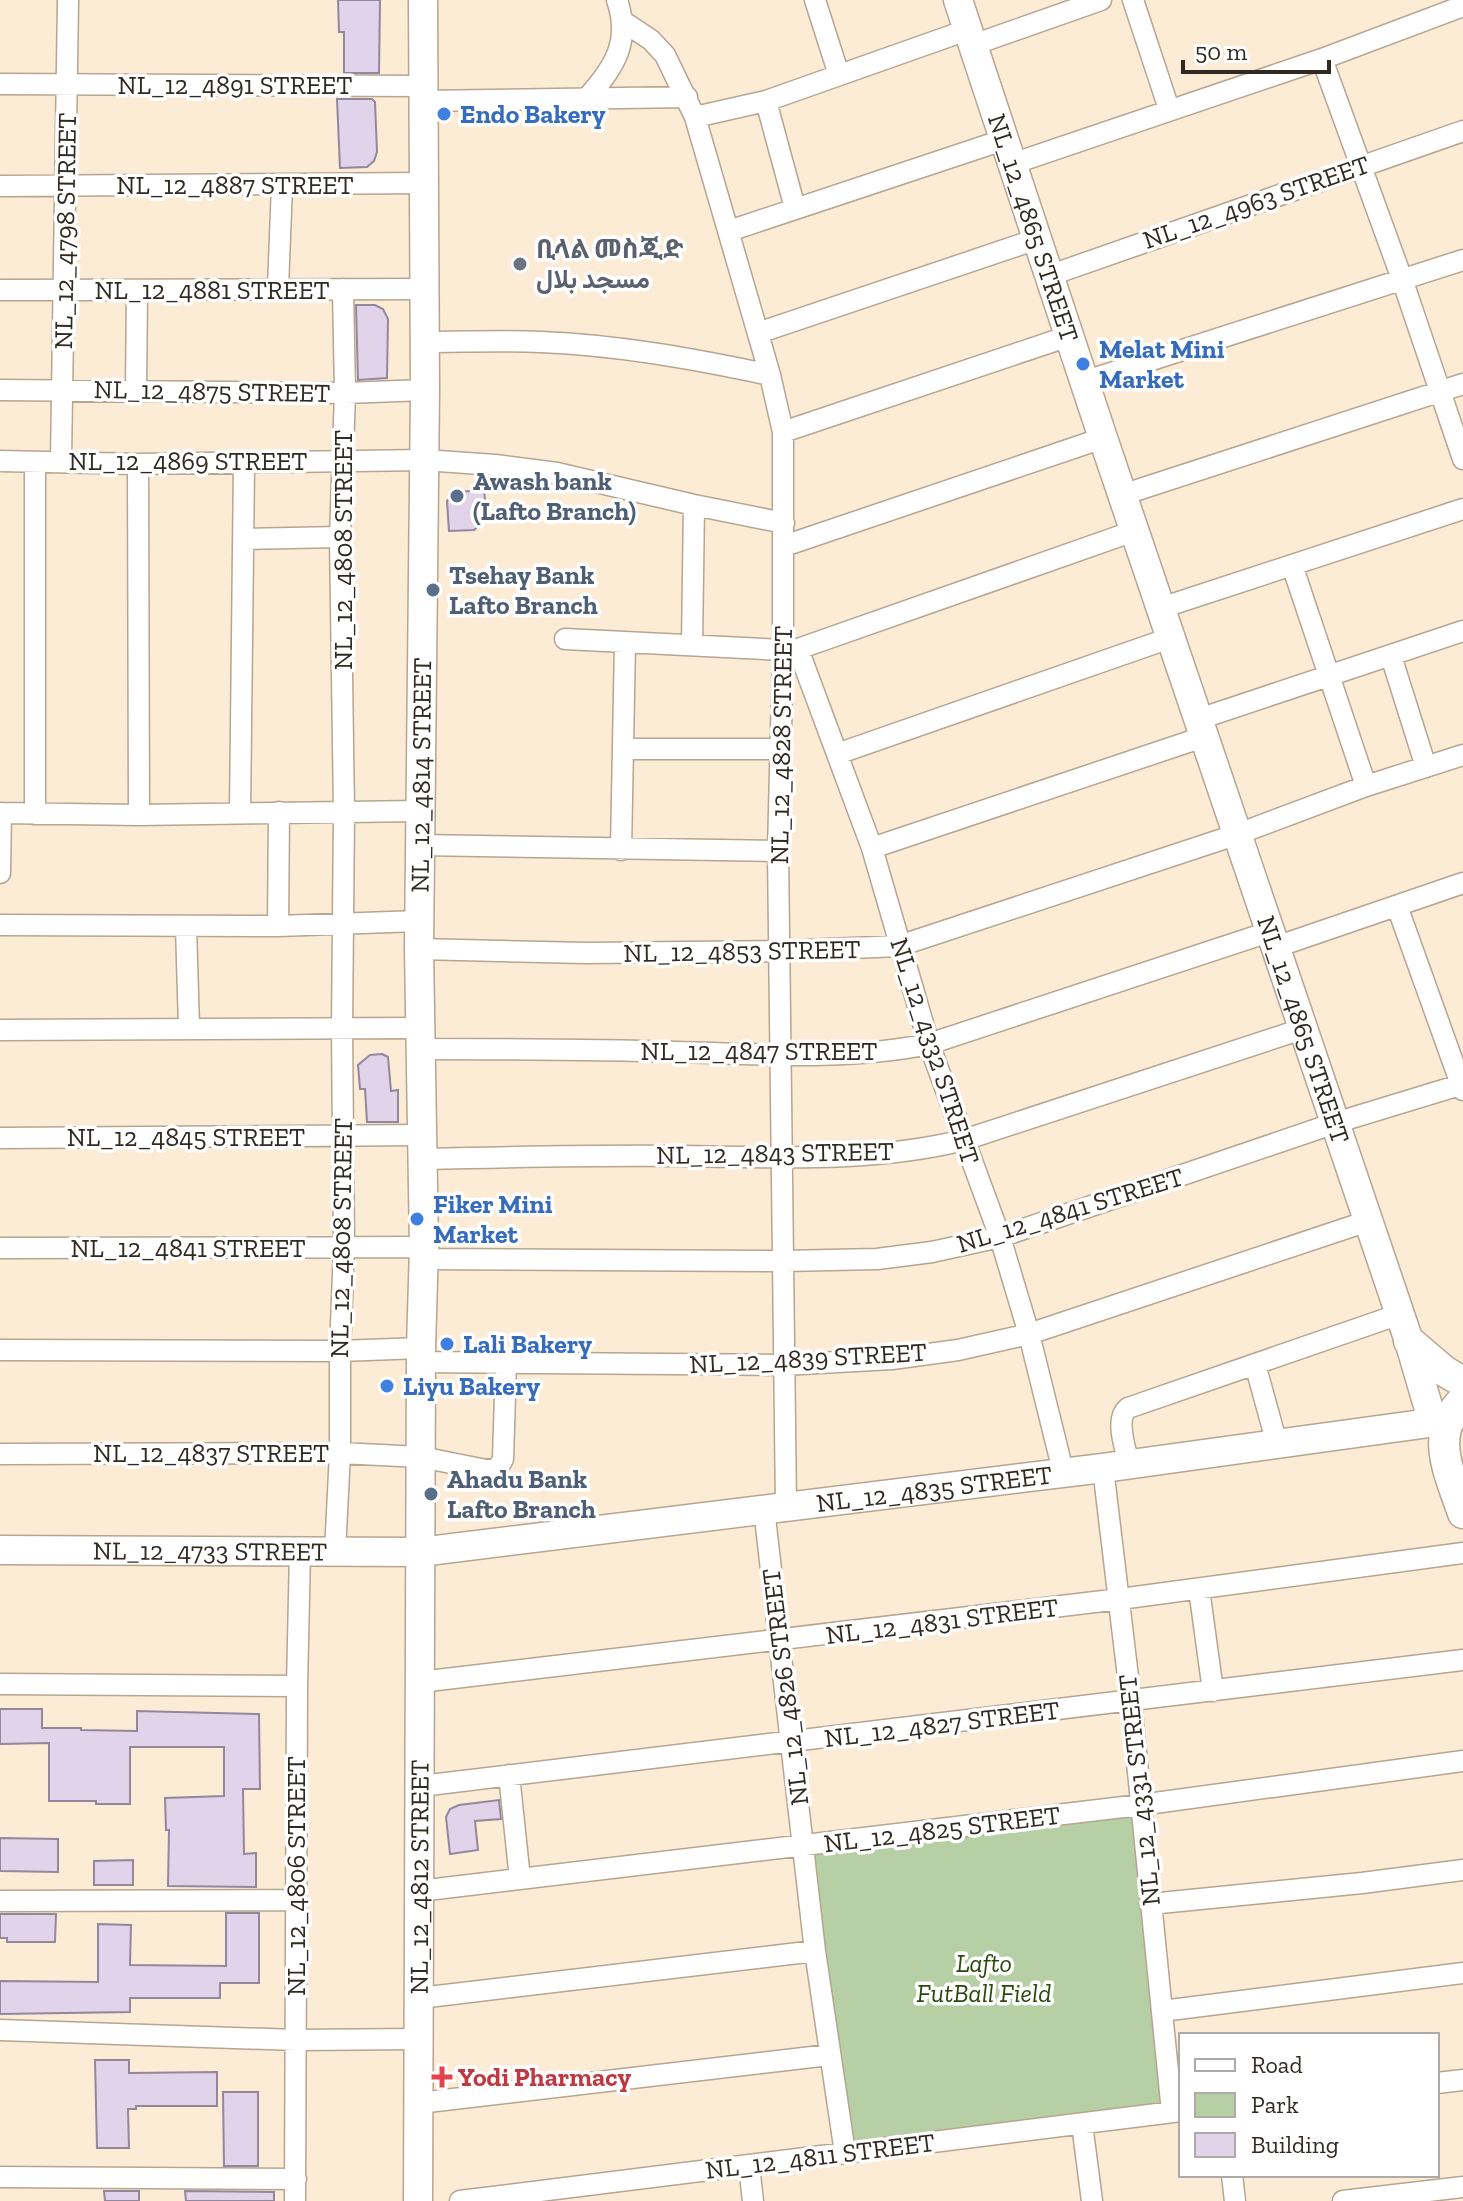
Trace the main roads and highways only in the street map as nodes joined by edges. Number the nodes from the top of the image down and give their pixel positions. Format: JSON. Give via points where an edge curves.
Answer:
{"nodes":[{"id":1,"x":1404,"y":1328,"type":"road end"},
{"id":2,"x":1463,"y":1382,"type":"edge"},
{"id":3,"x":1452,"y":1416,"type":"edge"},
{"id":4,"x":1463,"y":1513,"type":"edge"}],
"edges":[{"from":1,"to":2,"type":"main road","via":[[1444,1371]]},
{"from":3,"to":4,"type":"main road","via":[[1442,1438],[1444,1458]]}]}
